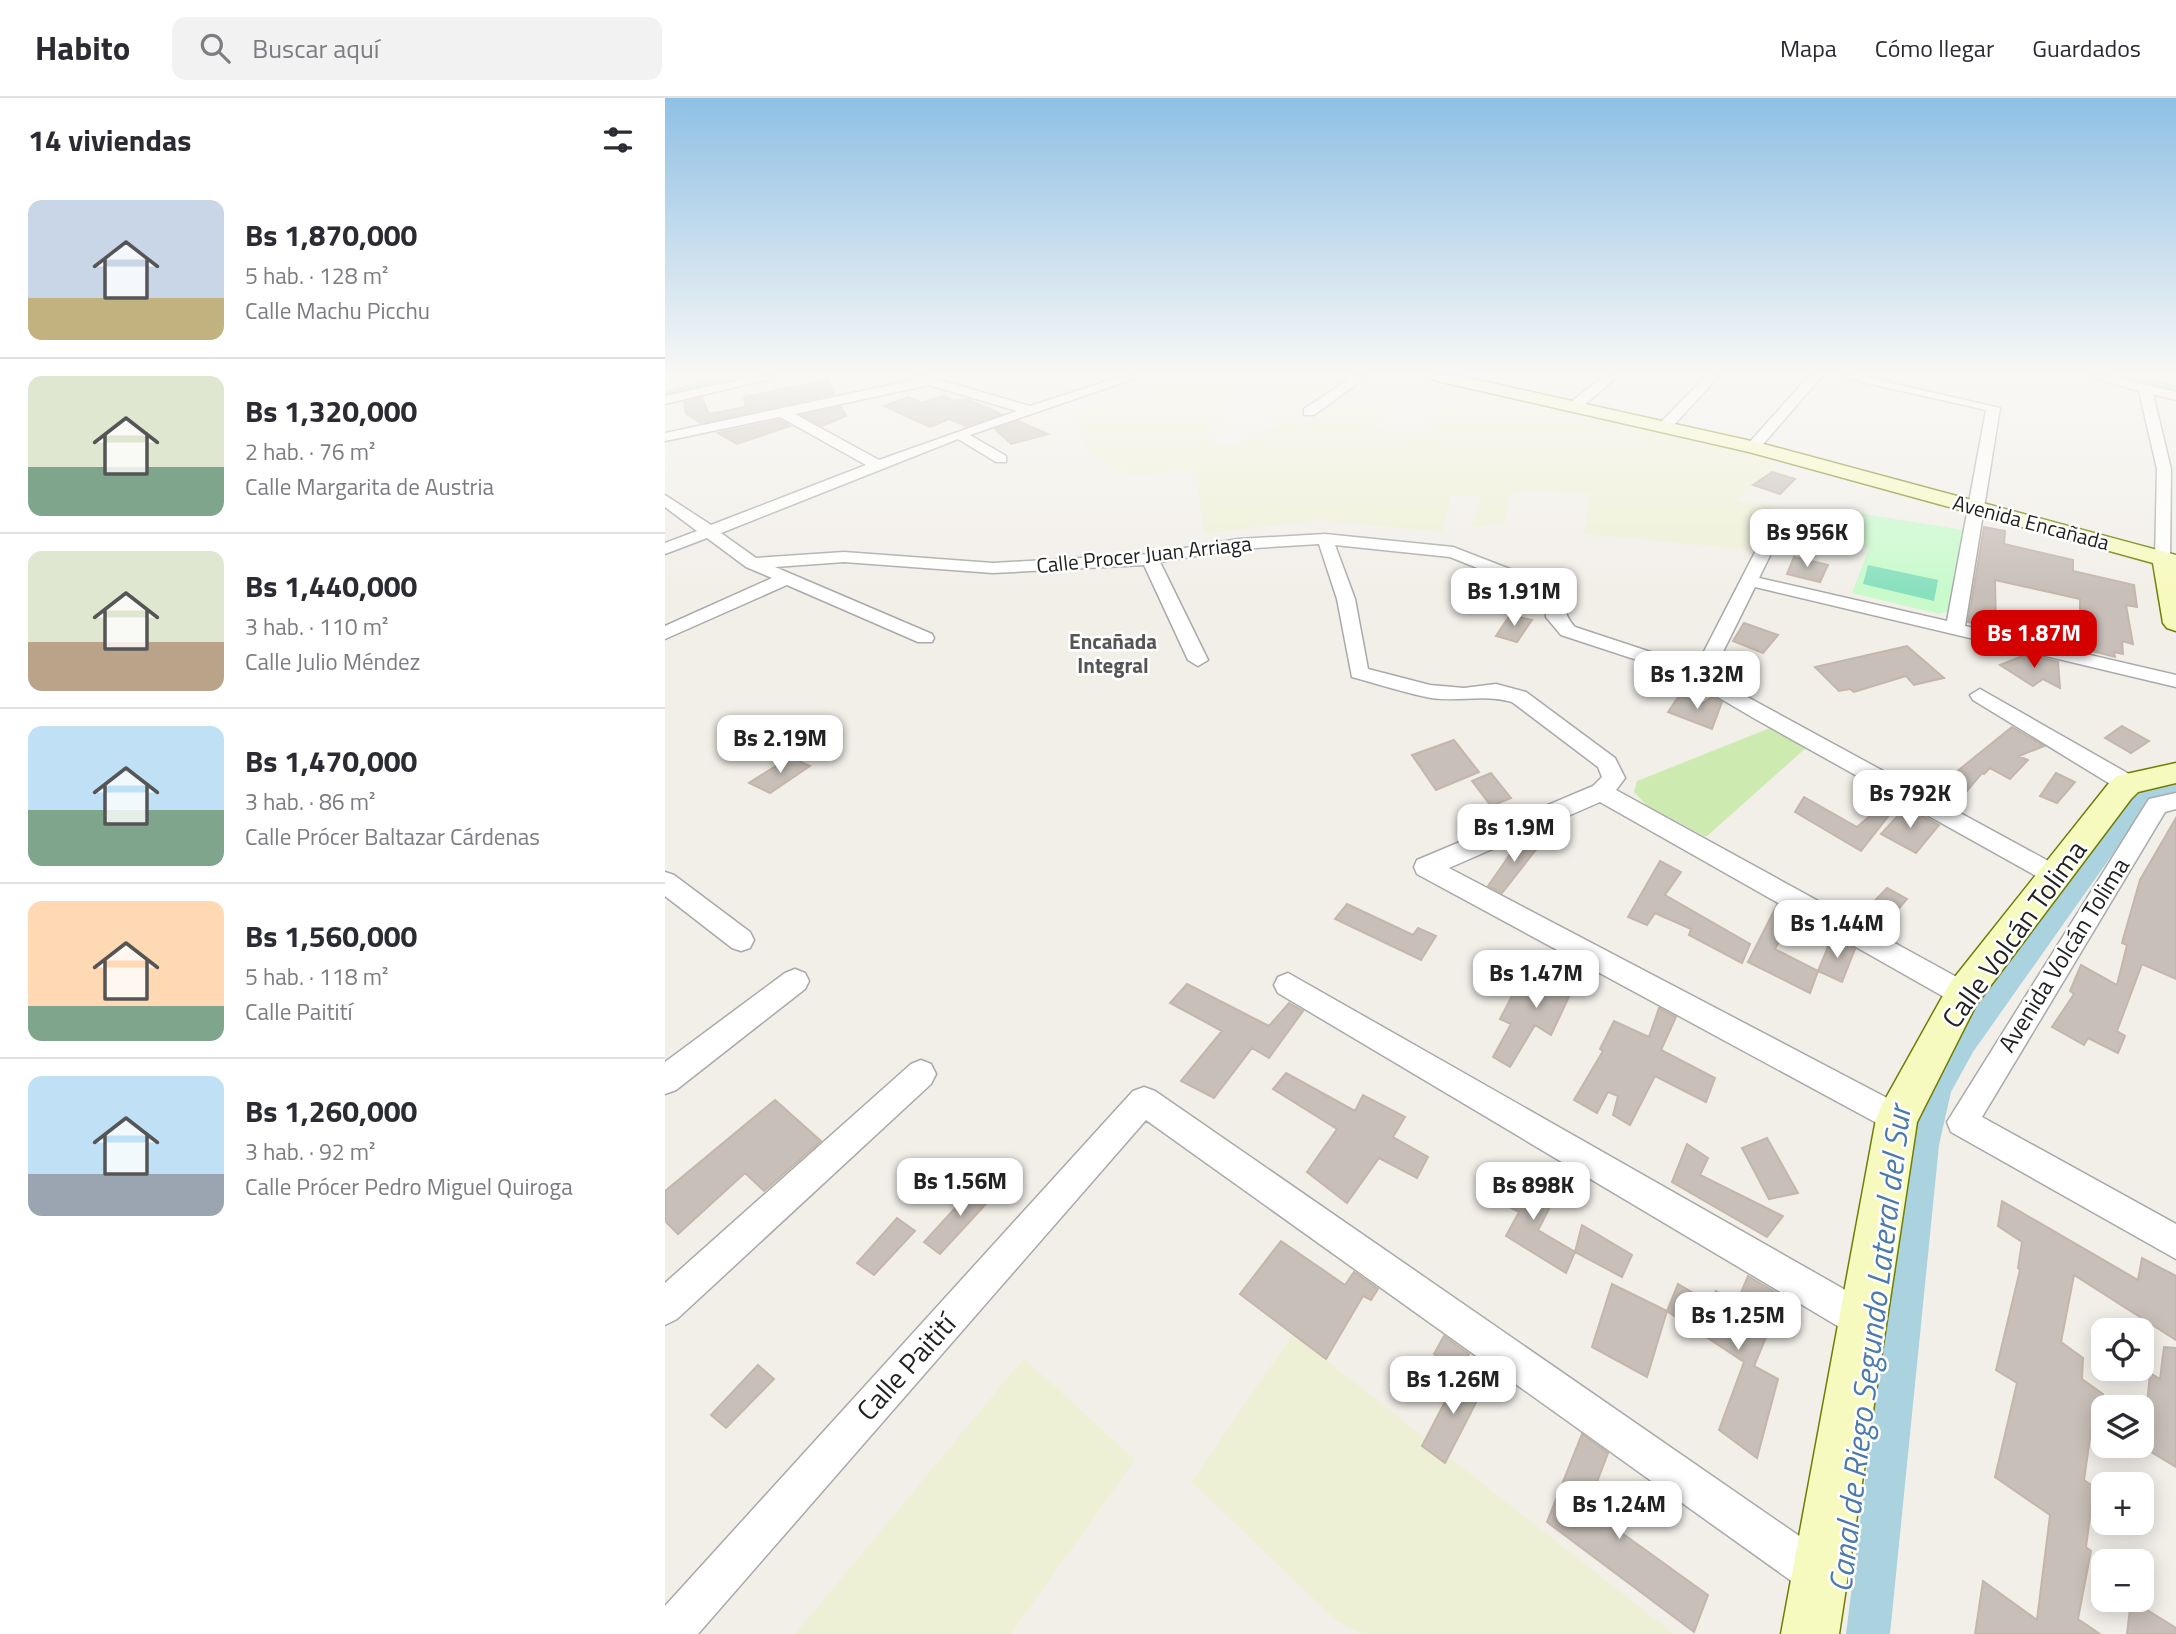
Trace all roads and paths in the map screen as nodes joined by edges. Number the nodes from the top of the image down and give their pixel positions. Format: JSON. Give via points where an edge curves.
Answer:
{"nodes":[{"id":1,"x":846,"y":448,"type":"edge"},
{"id":2,"x":923,"y":448,"type":"edge"},
{"id":3,"x":982,"y":448,"type":"edge"},
{"id":4,"x":1755,"y":448,"type":"edge"},
{"id":5,"x":1987,"y":448,"type":"edge"},
{"id":6,"x":2159,"y":448,"type":"edge"},
{"id":7,"x":1001,"y":459,"type":"dead end"},
{"id":8,"x":877,"y":465,"type":"junction"},
{"id":9,"x":665,"y":500,"type":"edge"},
{"id":10,"x":1977,"y":509,"type":"junction"},
{"id":11,"x":1776,"y":527,"type":"dead end"},
{"id":12,"x":707,"y":532,"type":"junction"},
{"id":13,"x":1325,"y":540,"type":"junction"},
{"id":14,"x":665,"y":548,"type":"edge"},
{"id":15,"x":1150,"y":559,"type":"junction"},
{"id":16,"x":2170,"y":561,"type":"edge"},
{"id":17,"x":752,"y":563,"type":"junction"},
{"id":18,"x":785,"y":579,"type":"junction"},
{"id":19,"x":1751,"y":581,"type":"junction"},
{"id":20,"x":2176,"y":623,"type":"edge"},
{"id":21,"x":1955,"y":629,"type":"junction"},
{"id":22,"x":665,"y":632,"type":"edge"},
{"id":23,"x":926,"y":639,"type":"dead end"},
{"id":24,"x":1198,"y":660,"type":"dead end"},
{"id":25,"x":1702,"y":675,"type":"junction"},
{"id":26,"x":2176,"y":681,"type":"edge"},
{"id":27,"x":1980,"y":695,"type":"dead end"},
{"id":28,"x":2176,"y":773,"type":"edge"},
{"id":29,"x":2128,"y":784,"type":"junction"},
{"id":30,"x":1601,"y":792,"type":"junction"},
{"id":31,"x":2176,"y":801,"type":"edge"},
{"id":32,"x":2054,"y":876,"type":"junction"},
{"id":33,"x":665,"y":882,"type":"edge"},
{"id":34,"x":741,"y":940,"type":"dead end"},
{"id":35,"x":795,"y":981,"type":"dead end"},
{"id":36,"x":1288,"y":985,"type":"dead end"},
{"id":37,"x":1963,"y":994,"type":"junction"},
{"id":38,"x":921,"y":1074,"type":"dead end"},
{"id":39,"x":665,"y":1080,"type":"edge"},
{"id":40,"x":1897,"y":1119,"type":"junction"},
{"id":41,"x":2176,"y":1242,"type":"edge"},
{"id":42,"x":665,"y":1307,"type":"edge"},
{"id":43,"x":1864,"y":1321,"type":"junction"},
{"id":44,"x":1819,"y":1575,"type":"junction"},
{"id":45,"x":669,"y":1634,"type":"edge"},
{"id":46,"x":1810,"y":1634,"type":"edge"}],
"edges":[{"from":1,"to":8,"type":"street"},
{"from":2,"to":8,"type":"street"},
{"from":3,"to":7,"type":"street"},
{"from":4,"to":10,"type":"main road","name":"Avenida Encañada"},
{"from":5,"to":10,"type":"street"},
{"from":6,"to":16,"type":"street"},
{"from":8,"to":12,"type":"street"},
{"from":9,"to":12,"type":"street"},
{"from":10,"to":16,"type":"main road","name":"Avenida Encañada"},
{"from":10,"to":21,"type":"street"},
{"from":11,"to":19,"type":"street"},
{"from":12,"to":14,"type":"street"},
{"from":12,"to":17,"type":"street"},
{"from":13,"to":15,"type":"street","name":"Calle Procer Juan Arriaga","via":[[1238,544]]},
{"from":13,"to":25,"type":"street","name":"Calle Procer Juan Arriaga","via":[[1453,552],[1548,590],[1554,597],[1555,617],[1568,631]]},
{"from":13,"to":30,"type":"street","via":[[1346,599],[1359,673],[1430,691],[1464,694],[1496,690],[1519,697],[1607,763],[1614,778]]},
{"from":15,"to":17,"type":"street","name":"Calle Procer Juan Arriaga","via":[[1047,568],[844,557]]},
{"from":15,"to":24,"type":"street"},
{"from":16,"to":20,"type":"main road"},
{"from":17,"to":18,"type":"street"},
{"from":18,"to":22,"type":"street"},
{"from":18,"to":23,"type":"street"},
{"from":19,"to":21,"type":"street"},
{"from":19,"to":25,"type":"street"},
{"from":21,"to":26,"type":"street"},
{"from":25,"to":32,"type":"street","via":[[1711,685]]},
{"from":27,"to":29,"type":"street"},
{"from":28,"to":29,"type":"main road"},
{"from":29,"to":32,"type":"main road","name":"Calle Volcán Tolima"},
{"from":30,"to":37,"type":"street"},
{"from":30,"to":40,"type":"street","via":[[1426,867]]},
{"from":31,"to":41,"type":"street","name":"Avenida Volcán Tolima","via":[[2157,805],[1962,1122]]},
{"from":32,"to":37,"type":"main road","name":"Calle Volcán Tolima"},
{"from":33,"to":34,"type":"street"},
{"from":35,"to":39,"type":"street"},
{"from":36,"to":43,"type":"street"},
{"from":37,"to":40,"type":"main road","name":"Calle Volcán Tolima"},
{"from":38,"to":42,"type":"street"},
{"from":40,"to":43,"type":"main road","name":"Calle Volcán Tolima"},
{"from":43,"to":44,"type":"main road","name":"Calle Volcán Tolima"},
{"from":44,"to":45,"type":"street","name":"Calle Paitití","via":[[1145,1101]]},
{"from":44,"to":46,"type":"main road","name":"Calle Volcán Tolima"}]}
